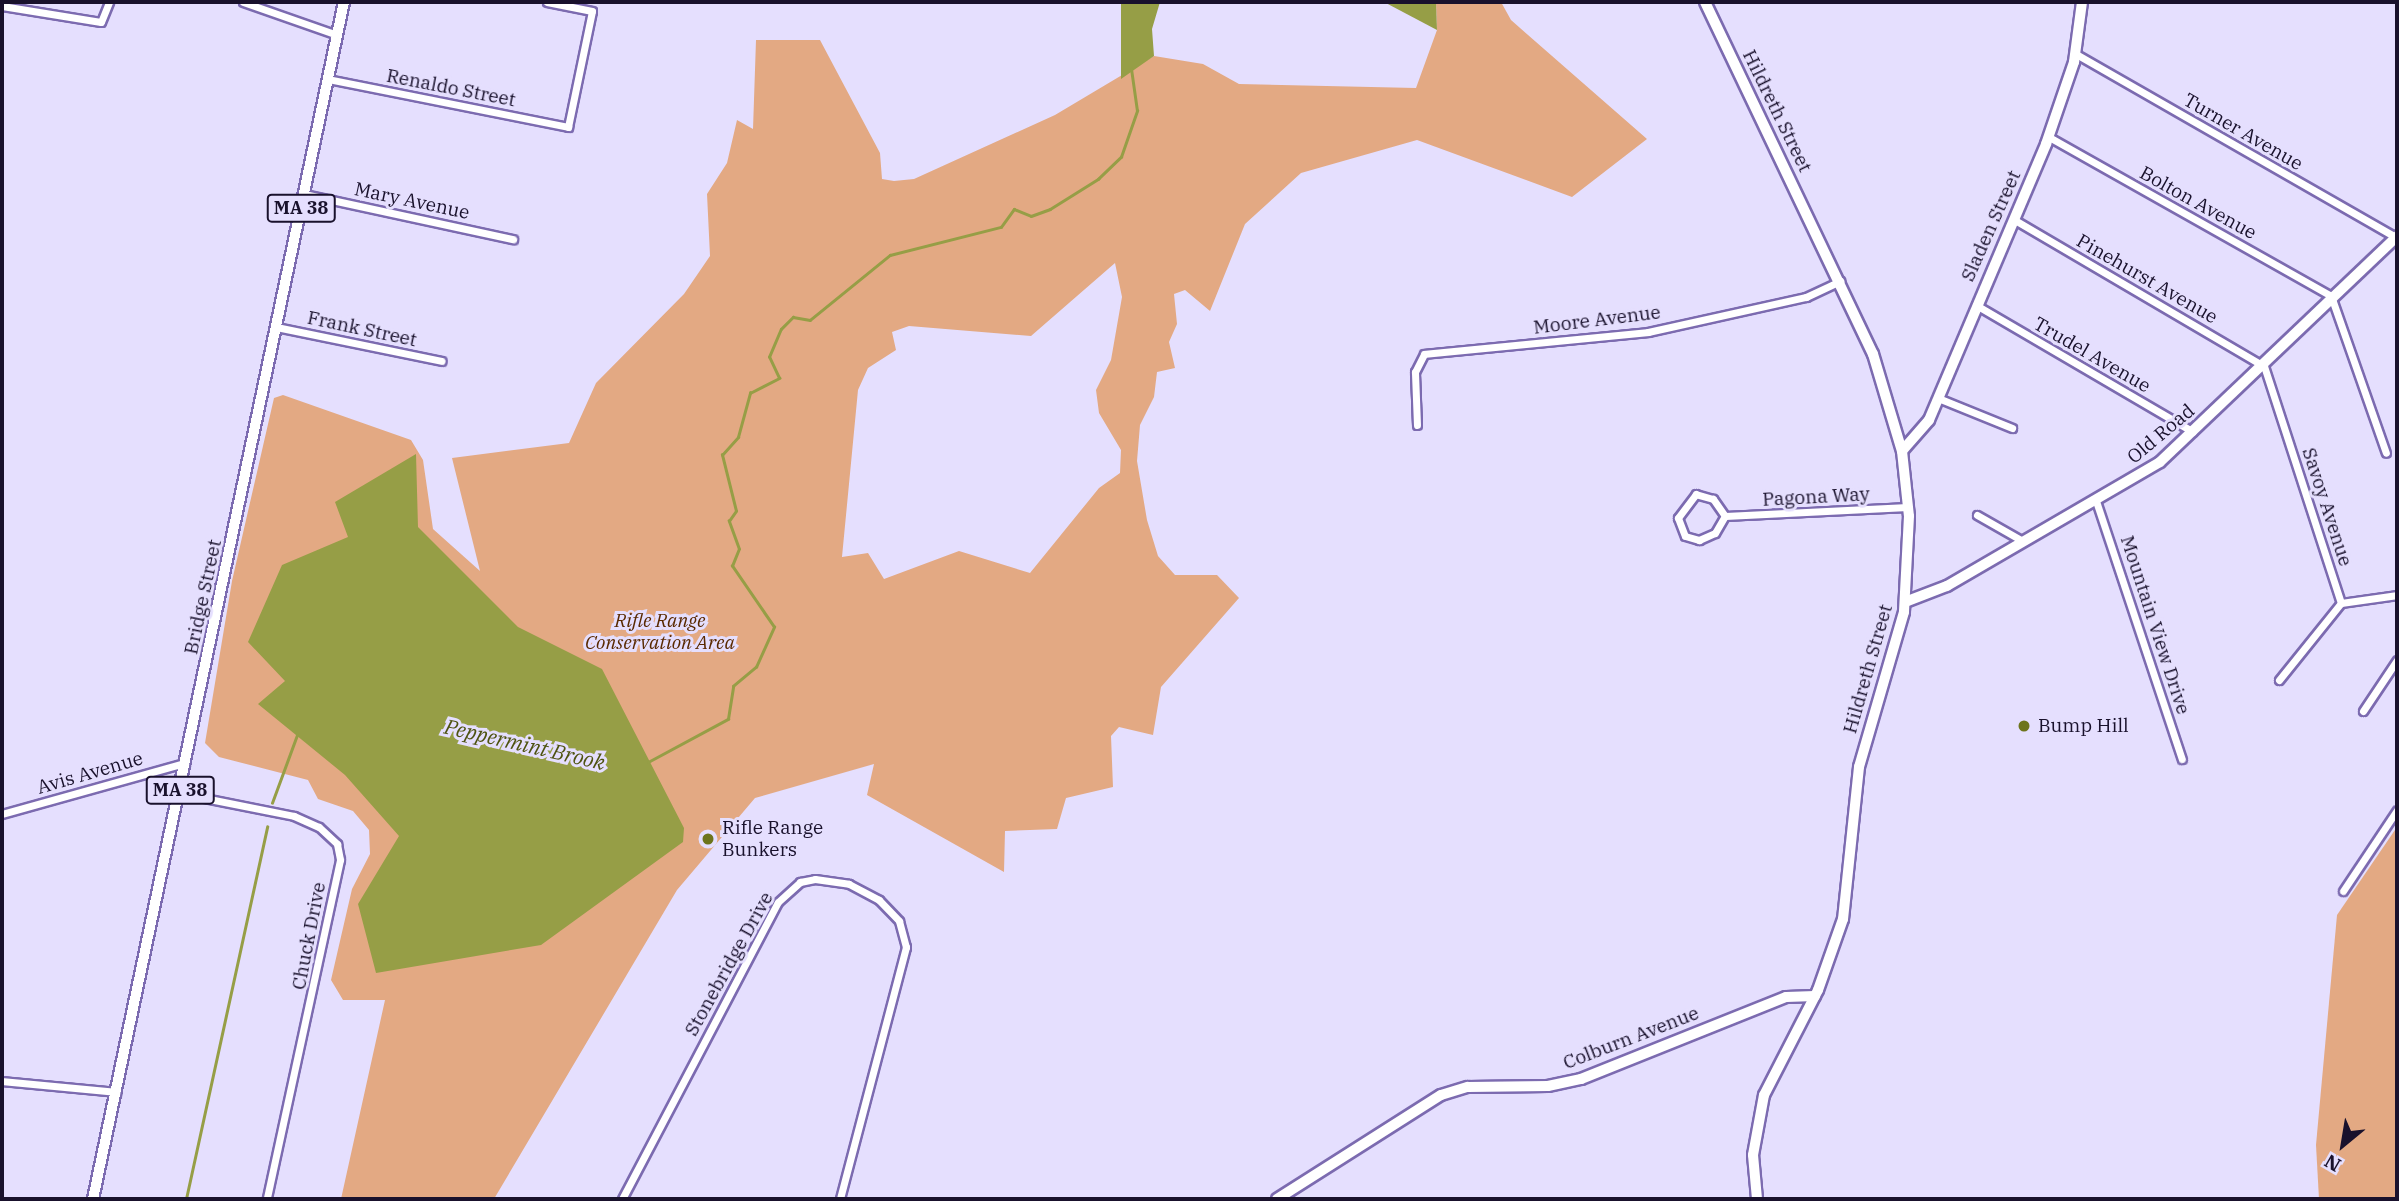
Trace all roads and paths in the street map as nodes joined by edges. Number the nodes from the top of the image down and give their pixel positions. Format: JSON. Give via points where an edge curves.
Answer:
{"nodes":[{"id":1,"x":109,"y":2,"type":"edge"},
{"id":2,"x":243,"y":2,"type":"edge"},
{"id":3,"x":344,"y":2,"type":"edge"},
{"id":4,"x":547,"y":2,"type":"edge"},
{"id":5,"x":1704,"y":2,"type":"edge"},
{"id":6,"x":2082,"y":2,"type":"edge"},
{"id":7,"x":2,"y":6,"type":"edge"},
{"id":8,"x":337,"y":35,"type":"junction"},
{"id":9,"x":2076,"y":54,"type":"junction"},
{"id":10,"x":328,"y":79,"type":"junction"},
{"id":11,"x":2049,"y":137,"type":"junction"},
{"id":12,"x":304,"y":194,"type":"junction"},
{"id":13,"x":2013,"y":219,"type":"junction"},
{"id":14,"x":2396,"y":236,"type":"edge"},
{"id":15,"x":513,"y":239,"type":"dead end"},
{"id":16,"x":1842,"y":281,"type":"junction"},
{"id":17,"x":2331,"y":296,"type":"junction"},
{"id":18,"x":1976,"y":305,"type":"junction"},
{"id":19,"x":276,"y":327,"type":"junction"},
{"id":20,"x":442,"y":361,"type":"dead end"},
{"id":21,"x":2264,"y":366,"type":"junction"},
{"id":22,"x":1938,"y":398,"type":"junction"},
{"id":23,"x":1417,"y":425,"type":"dead end"},
{"id":24,"x":2012,"y":428,"type":"dead end"},
{"id":25,"x":2193,"y":432,"type":"junction"},
{"id":26,"x":1902,"y":451,"type":"junction"},
{"id":27,"x":2386,"y":453,"type":"dead end"},
{"id":28,"x":2096,"y":501,"type":"junction"},
{"id":29,"x":1908,"y":507,"type":"junction"},
{"id":30,"x":1977,"y":515,"type":"dead end"},
{"id":31,"x":1725,"y":516,"type":"junction"},
{"id":32,"x":2021,"y":540,"type":"junction"},
{"id":33,"x":2397,"y":595,"type":"edge"},
{"id":34,"x":1905,"y":602,"type":"junction"},
{"id":35,"x":2341,"y":603,"type":"junction"},
{"id":36,"x":2397,"y":660,"type":"edge"},
{"id":37,"x":2279,"y":680,"type":"dead end"},
{"id":38,"x":2363,"y":711,"type":"dead end"},
{"id":39,"x":2182,"y":759,"type":"dead end"},
{"id":40,"x":186,"y":762,"type":"junction"},
{"id":41,"x":179,"y":793,"type":"junction"},
{"id":42,"x":2397,"y":810,"type":"edge"},
{"id":43,"x":2,"y":814,"type":"edge"},
{"id":44,"x":2343,"y":891,"type":"dead end"},
{"id":45,"x":1815,"y":996,"type":"junction"},
{"id":46,"x":2,"y":1081,"type":"edge"},
{"id":47,"x":116,"y":1092,"type":"junction"},
{"id":48,"x":93,"y":1199,"type":"edge"},
{"id":49,"x":267,"y":1199,"type":"edge"},
{"id":50,"x":622,"y":1199,"type":"edge"},
{"id":51,"x":840,"y":1199,"type":"edge"},
{"id":52,"x":1277,"y":1199,"type":"edge"},
{"id":53,"x":1757,"y":1199,"type":"edge"}],
"edges":[{"from":1,"to":7,"type":"street","via":[[101,22]]},
{"from":2,"to":8,"type":"street"},
{"from":3,"to":8,"type":"main road","name":"Bridge Street","number":"MA 38"},
{"from":4,"to":10,"type":"street","name":"Renaldo Street","via":[[592,11],[568,127]]},
{"from":5,"to":16,"type":"street","name":"Hildreth Street"},
{"from":6,"to":9,"type":"street","name":"Sladen Street"},
{"from":8,"to":10,"type":"main road","name":"Bridge Street","number":"MA 38"},
{"from":9,"to":11,"type":"street","name":"Sladen Street"},
{"from":9,"to":14,"type":"street","name":"Turner Avenue"},
{"from":10,"to":12,"type":"main road","name":"Bridge Street","number":"MA 38"},
{"from":11,"to":13,"type":"street","name":"Sladen Street"},
{"from":11,"to":17,"type":"street","name":"Bolton Avenue"},
{"from":12,"to":15,"type":"street","name":"Mary Avenue"},
{"from":12,"to":19,"type":"main road","name":"Bridge Street","number":"MA 38"},
{"from":13,"to":18,"type":"street","name":"Sladen Street"},
{"from":13,"to":21,"type":"street","name":"Pinehurst Avenue"},
{"from":14,"to":17,"type":"street","name":"Old Road"},
{"from":16,"to":23,"type":"street","name":"Moore Avenue","via":[[1806,297],[1648,332],[1424,354],[1415,372]]},
{"from":16,"to":26,"type":"street","name":"Hildreth Street","via":[[1889,398]]},
{"from":17,"to":21,"type":"street","name":"Old Road"},
{"from":17,"to":27,"type":"street"},
{"from":18,"to":22,"type":"street","name":"Sladen Street"},
{"from":18,"to":25,"type":"street","name":"Trudel Avenue"},
{"from":19,"to":20,"type":"street","name":"Frank Street"},
{"from":19,"to":40,"type":"main road","name":"Bridge Street","number":"MA 38"},
{"from":21,"to":25,"type":"street","name":"Old Road"},
{"from":21,"to":35,"type":"street","name":"Savoy Avenue"},
{"from":22,"to":24,"type":"street"},
{"from":22,"to":26,"type":"street","name":"Sladen Street","via":[[1922,434]]},
{"from":25,"to":28,"type":"street","name":"Old Road","via":[[2160,462]]},
{"from":26,"to":29,"type":"street","name":"Hildreth Street"},
{"from":28,"to":32,"type":"street","name":"Old Road"},
{"from":28,"to":39,"type":"street","name":"Mountain View Drive"},
{"from":29,"to":31,"type":"street","name":"Pagona Way"},
{"from":29,"to":34,"type":"street","name":"Hildreth Street"},
{"from":30,"to":32,"type":"street"},
{"from":31,"to":31,"type":"street","via":[[1715,533],[1699,540],[1685,536],[1678,518],[1696,495],[1713,499]]},
{"from":32,"to":34,"type":"street","name":"Old Road","via":[[1947,586]]},
{"from":33,"to":35,"type":"street"},
{"from":34,"to":45,"type":"street","name":"Hildreth Street","via":[[1859,767],[1843,919]]},
{"from":35,"to":37,"type":"street"},
{"from":36,"to":38,"type":"street"},
{"from":40,"to":41,"type":"main road","name":"Bridge Street","number":"MA 38"},
{"from":40,"to":43,"type":"street","name":"Avis Avenue"},
{"from":41,"to":47,"type":"main road","name":"Bridge Street","number":"MA 38"},
{"from":41,"to":49,"type":"street","name":"Chuck Drive","via":[[294,816],[319,827],[337,844],[340,860]]},
{"from":42,"to":44,"type":"street"},
{"from":45,"to":52,"type":"street","name":"Colburn Avenue","via":[[1786,997],[1581,1079],[1548,1086],[1468,1087],[1441,1096]]},
{"from":45,"to":53,"type":"street","name":"Hildreth Street","via":[[1763,1095],[1753,1156]]},
{"from":46,"to":47,"type":"street"},
{"from":47,"to":48,"type":"main road","name":"Bridge Street","number":"MA 38"},
{"from":50,"to":51,"type":"street","name":"Stonebridge Drive","via":[[778,902],[800,882],[815,879],[849,884],[879,900],[899,922],[905,947]]}]}
